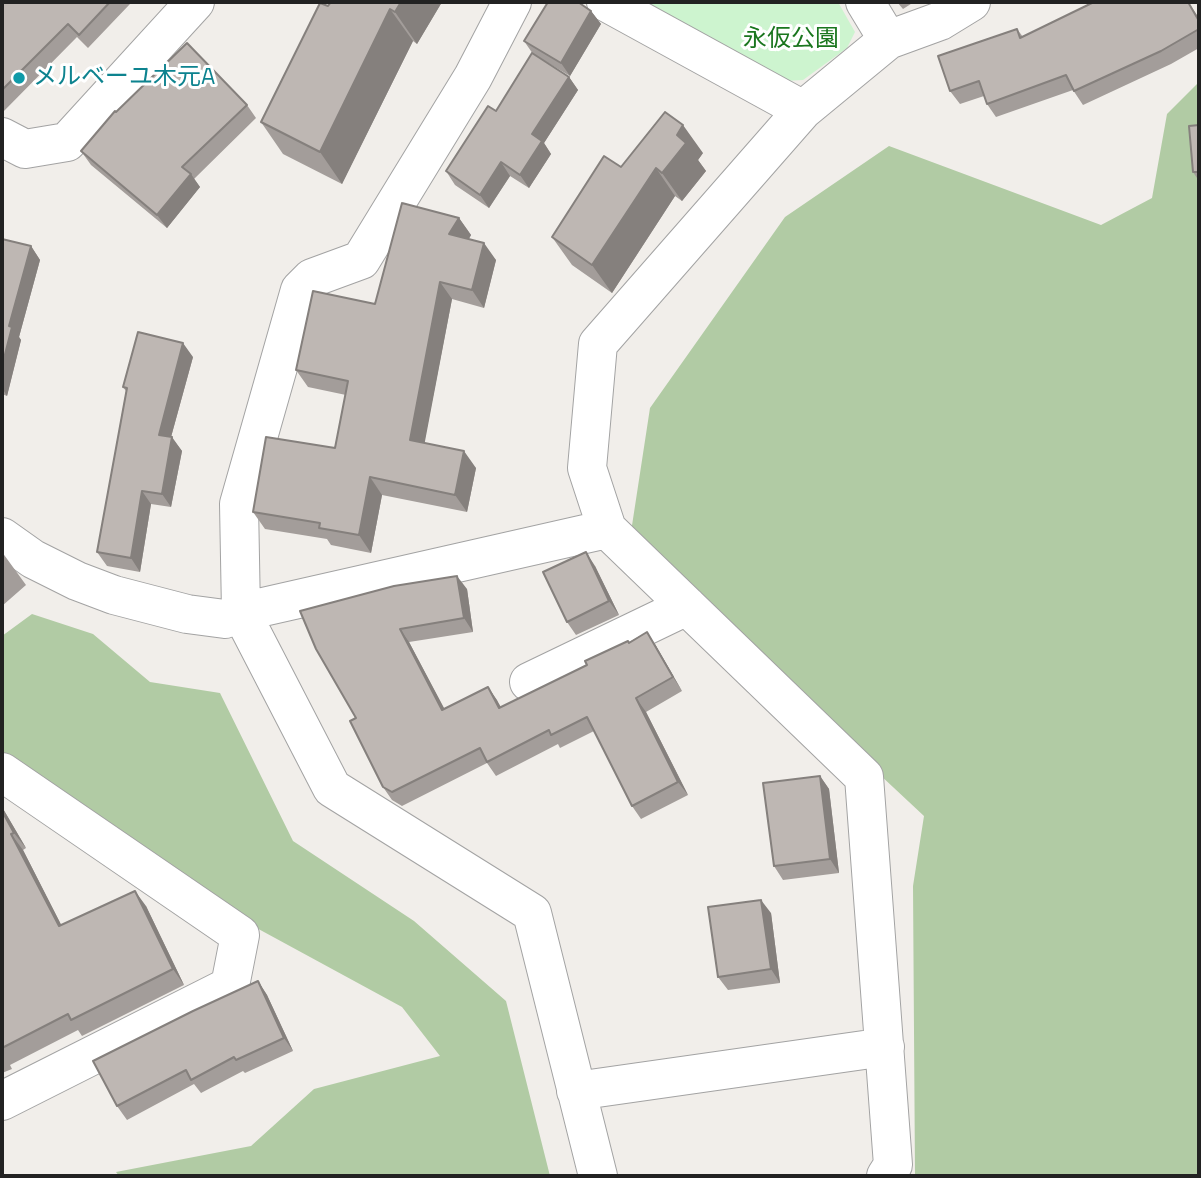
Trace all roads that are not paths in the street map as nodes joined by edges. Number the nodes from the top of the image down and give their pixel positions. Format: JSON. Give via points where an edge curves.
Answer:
{"nodes":[{"id":1,"x":195,"y":2,"type":"edge"},
{"id":2,"x":512,"y":2,"type":"edge"},
{"id":3,"x":606,"y":2,"type":"edge"},
{"id":4,"x":865,"y":2,"type":"edge"},
{"id":5,"x":971,"y":2,"type":"edge"},
{"id":6,"x":888,"y":40,"type":"junction"},
{"id":7,"x":803,"y":110,"type":"junction"},
{"id":8,"x":2,"y":136,"type":"edge"},
{"id":9,"x":607,"y":529,"type":"junction"},
{"id":10,"x":2,"y":537,"type":"edge"},
{"id":11,"x":687,"y":606,"type":"junction"},
{"id":12,"x":241,"y":612,"type":"junction"},
{"id":13,"x":529,"y":682,"type":"dead end"},
{"id":14,"x":2,"y":772,"type":"edge"},
{"id":15,"x":885,"y":1047,"type":"junction"},
{"id":16,"x":576,"y":1091,"type":"junction"},
{"id":17,"x":2,"y":1101,"type":"edge"},
{"id":18,"x":598,"y":1176,"type":"edge"},
{"id":19,"x":886,"y":1176,"type":"edge"}],
"edges":[{"from":1,"to":8,"type":"street","via":[[67,142],[24,149]]},
{"from":2,"to":12,"type":"street","via":[[473,77],[361,260],[312,278],[300,290],[239,503]]},
{"from":3,"to":7,"type":"street"},
{"from":4,"to":6,"type":"street"},
{"from":5,"to":6,"type":"street","via":[[940,21]]},
{"from":6,"to":7,"type":"street"},
{"from":7,"to":9,"type":"street","via":[[598,344],[587,468]]},
{"from":9,"to":11,"type":"street"},
{"from":9,"to":12,"type":"street"},
{"from":10,"to":12,"type":"street","via":[[33,559],[114,595],[225,620]]},
{"from":11,"to":13,"type":"street"},
{"from":11,"to":15,"type":"street","via":[[864,776]]},
{"from":12,"to":16,"type":"street","via":[[332,788],[532,913]]},
{"from":14,"to":17,"type":"street","via":[[240,935],[230,986]]},
{"from":15,"to":16,"type":"street"},
{"from":15,"to":19,"type":"street","via":[[893,1166]]},
{"from":16,"to":18,"type":"street"}]}
